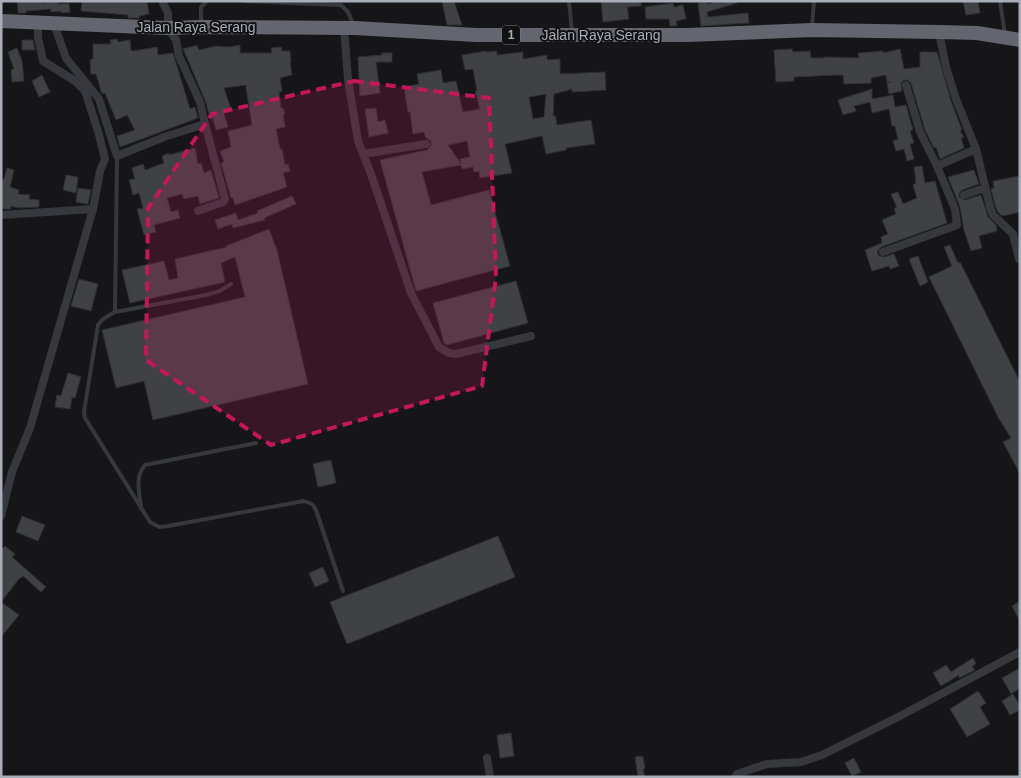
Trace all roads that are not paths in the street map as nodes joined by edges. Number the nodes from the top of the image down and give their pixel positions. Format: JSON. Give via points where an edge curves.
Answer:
{"nodes":[{"id":1,"x":162,"y":1,"type":"edge"},
{"id":2,"x":207,"y":1,"type":"edge"},
{"id":3,"x":243,"y":1,"type":"edge"},
{"id":4,"x":568,"y":1,"type":"edge"},
{"id":5,"x":814,"y":1,"type":"edge"},
{"id":6,"x":1000,"y":1,"type":"edge"},
{"id":7,"x":343,"y":3,"type":"edge"},
{"id":8,"x":1,"y":22,"type":"edge"},
{"id":9,"x":38,"y":24,"type":"junction"},
{"id":10,"x":54,"y":24,"type":"junction"},
{"id":11,"x":201,"y":27,"type":"junction"},
{"id":12,"x":168,"y":28,"type":"junction"},
{"id":13,"x":350,"y":28,"type":"junction"},
{"id":14,"x":812,"y":30,"type":"junction"},
{"id":15,"x":939,"y":32,"type":"junction"},
{"id":16,"x":572,"y":34,"type":"junction"},
{"id":17,"x":1005,"y":37,"type":"junction"},
{"id":18,"x":1020,"y":40,"type":"edge"},
{"id":19,"x":906,"y":85,"type":"dead end"},
{"id":20,"x":205,"y":124,"type":"junction"},
{"id":21,"x":426,"y":144,"type":"dead end"},
{"id":22,"x":976,"y":149,"type":"junction"},
{"id":23,"x":363,"y":154,"type":"junction"},
{"id":24,"x":117,"y":156,"type":"junction"},
{"id":25,"x":937,"y":166,"type":"junction"},
{"id":26,"x":985,"y":188,"type":"junction"},
{"id":27,"x":964,"y":195,"type":"dead end"},
{"id":28,"x":93,"y":209,"type":"junction"},
{"id":29,"x":198,"y":212,"type":"dead end"},
{"id":30,"x":1,"y":215,"type":"edge"},
{"id":31,"x":1016,"y":233,"type":"edge"},
{"id":32,"x":884,"y":252,"type":"dead end"},
{"id":33,"x":1019,"y":259,"type":"edge"},
{"id":34,"x":231,"y":284,"type":"dead end"},
{"id":35,"x":115,"y":312,"type":"junction"},
{"id":36,"x":531,"y":336,"type":"dead end"},
{"id":37,"x":256,"y":443,"type":"dead end"},
{"id":38,"x":141,"y":511,"type":"junction"},
{"id":39,"x":1,"y":516,"type":"edge"},
{"id":40,"x":343,"y":591,"type":"dead end"},
{"id":41,"x":1020,"y":652,"type":"edge"},
{"id":42,"x":487,"y":758,"type":"dead end"},
{"id":43,"x":490,"y":777,"type":"edge"},
{"id":44,"x":735,"y":777,"type":"edge"}],
"edges":[{"from":1,"to":12,"type":"street","via":[[168,13]]},
{"from":2,"to":11,"type":"lane","via":[[201,7]]},
{"from":3,"to":7,"type":"lane"},
{"from":4,"to":16,"type":"lane"},
{"from":5,"to":14,"type":"lane"},
{"from":6,"to":17,"type":"lane"},
{"from":7,"to":13,"type":"lane"},
{"from":8,"to":9,"type":"highway","name":"Jalan Raya Serang","number":"1"},
{"from":9,"to":10,"type":"highway","name":"Jalan Raya Serang","number":"1"},
{"from":9,"to":28,"type":"street","via":[[43,61],[85,91],[98,131],[105,159]]},
{"from":10,"to":12,"type":"highway","name":"Jalan Raya Serang","number":"1"},
{"from":10,"to":24,"type":"street","via":[[66,58],[100,99]]},
{"from":11,"to":12,"type":"highway","name":"Jalan Raya Serang","number":"1"},
{"from":11,"to":13,"type":"highway","name":"Jalan Raya Serang","number":"1"},
{"from":12,"to":20,"type":"street","via":[[176,40],[179,56],[200,102]]},
{"from":13,"to":16,"type":"highway","name":"Jalan Raya Serang","number":"1","via":[[458,35]]},
{"from":13,"to":23,"type":"street","via":[[348,79],[355,128]]},
{"from":14,"to":15,"type":"highway","name":"Jalan Raya Serang","number":"1"},
{"from":14,"to":16,"type":"highway","name":"Jalan Raya Serang","number":"1","via":[[688,35]]},
{"from":15,"to":17,"type":"highway","name":"Jalan Raya Serang","number":"1"},
{"from":15,"to":22,"type":"street","via":[[956,99]]},
{"from":17,"to":18,"type":"highway","name":"Jalan Raya Serang","number":"1"},
{"from":19,"to":25,"type":"street","via":[[920,132]]},
{"from":20,"to":24,"type":"street"},
{"from":20,"to":29,"type":"street","via":[[225,200]]},
{"from":21,"to":23,"type":"street"},
{"from":22,"to":25,"type":"street"},
{"from":22,"to":26,"type":"street"},
{"from":23,"to":36,"type":"street","via":[[411,293],[439,347],[456,354]]},
{"from":24,"to":35,"type":"lane"},
{"from":25,"to":32,"type":"street","via":[[955,209],[957,224]]},
{"from":26,"to":27,"type":"street"},
{"from":26,"to":31,"type":"street","via":[[993,215]]},
{"from":28,"to":30,"type":"street"},
{"from":28,"to":39,"type":"street","via":[[30,428],[12,472]]},
{"from":31,"to":33,"type":"street"},
{"from":34,"to":35,"type":"lane","via":[[206,295]]},
{"from":35,"to":38,"type":"lane","via":[[98,325],[84,412]]},
{"from":37,"to":38,"type":"lane","via":[[145,466],[138,481]]},
{"from":38,"to":40,"type":"lane","via":[[159,527],[304,501],[312,504]]},
{"from":41,"to":44,"type":"street","via":[[822,755],[801,762],[767,764]]},
{"from":42,"to":43,"type":"street"}]}
